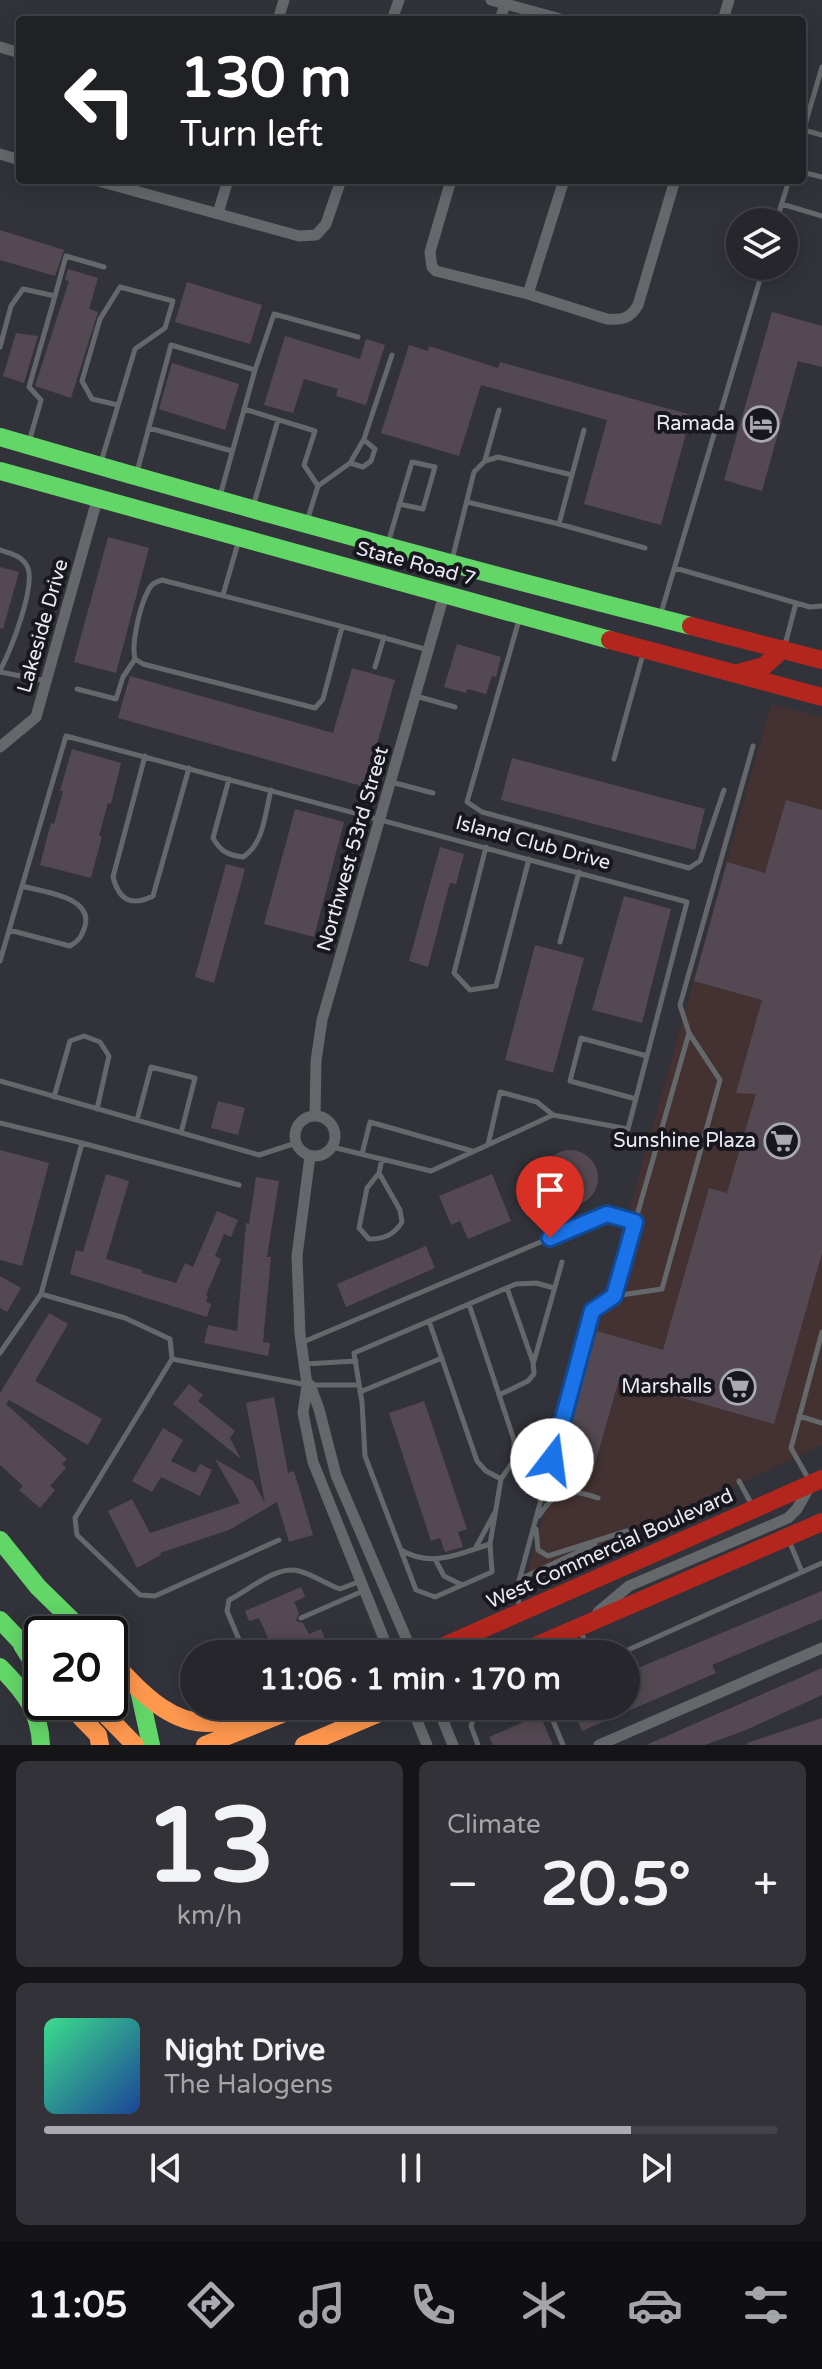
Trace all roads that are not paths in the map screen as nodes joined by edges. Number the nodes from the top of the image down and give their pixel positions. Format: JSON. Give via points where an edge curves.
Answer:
{"nodes":[{"id":1,"x":491,"y":0,"type":"edge"},
{"id":2,"x":505,"y":4,"type":"junction"},
{"id":3,"x":501,"y":16,"type":"edge"},
{"id":4,"x":549,"y":16,"type":"edge"},
{"id":5,"x":822,"y":67,"type":"edge"},
{"id":6,"x":806,"y":122,"type":"edge"},
{"id":7,"x":110,"y":184,"type":"edge"},
{"id":8,"x":227,"y":184,"type":"edge"},
{"id":9,"x":340,"y":184,"type":"edge"},
{"id":10,"x":450,"y":184,"type":"edge"},
{"id":11,"x":563,"y":184,"type":"edge"},
{"id":12,"x":674,"y":184,"type":"edge"},
{"id":13,"x":788,"y":184,"type":"edge"},
{"id":14,"x":782,"y":204,"type":"junction"},
{"id":15,"x":781,"y":208,"type":"edge"},
{"id":16,"x":218,"y":213,"type":"junction"},
{"id":17,"x":822,"y":216,"type":"edge"},
{"id":18,"x":104,"y":267,"type":"dead end"},
{"id":19,"x":760,"y":280,"type":"edge"},
{"id":20,"x":528,"y":294,"type":"junction"},
{"id":21,"x":55,"y":296,"type":"junction"},
{"id":22,"x":358,"y":337,"type":"dead end"},
{"id":23,"x":0,"y":347,"type":"edge"},
{"id":24,"x":392,"y":355,"type":"dead end"},
{"id":25,"x":255,"y":370,"type":"junction"},
{"id":26,"x":118,"y":405,"type":"junction"},
{"id":27,"x":244,"y":409,"type":"junction"},
{"id":28,"x":499,"y":410,"type":"dead end"},
{"id":29,"x":278,"y":420,"type":"junction"},
{"id":30,"x":149,"y":428,"type":"junction"},
{"id":31,"x":584,"y":430,"type":"dead end"},
{"id":32,"x":0,"y":437,"type":"edge"},
{"id":33,"x":364,"y":439,"type":"junction"},
{"id":34,"x":28,"y":445,"type":"junction"},
{"id":35,"x":232,"y":451,"type":"junction"},
{"id":36,"x":485,"y":461,"type":"junction"},
{"id":37,"x":350,"y":463,"type":"junction"},
{"id":38,"x":100,"y":467,"type":"junction"},
{"id":39,"x":0,"y":471,"type":"edge"},
{"id":40,"x":572,"y":475,"type":"junction"},
{"id":41,"x":135,"y":477,"type":"junction"},
{"id":42,"x":318,"y":486,"type":"junction"},
{"id":43,"x":97,"y":500,"type":"junction"},
{"id":44,"x":218,"y":501,"type":"junction"},
{"id":45,"x":467,"y":502,"type":"junction"},
{"id":46,"x":399,"y":504,"type":"junction"},
{"id":47,"x":252,"y":510,"type":"junction"},
{"id":48,"x":559,"y":524,"type":"junction"},
{"id":49,"x":306,"y":525,"type":"junction"},
{"id":50,"x":239,"y":539,"type":"junction"},
{"id":51,"x":387,"y":547,"type":"junction"},
{"id":52,"x":645,"y":548,"type":"dead end"},
{"id":53,"x":0,"y":550,"type":"edge"},
{"id":54,"x":451,"y":565,"type":"junction"},
{"id":55,"x":675,"y":568,"type":"junction"},
{"id":56,"x":495,"y":575,"type":"junction"},
{"id":57,"x":392,"y":581,"type":"junction"},
{"id":58,"x":444,"y":595,"type":"junction"},
{"id":59,"x":223,"y":596,"type":"junction"},
{"id":60,"x":796,"y":603,"type":"junction"},
{"id":61,"x":822,"y":606,"type":"edge"},
{"id":62,"x":520,"y":616,"type":"junction"},
{"id":63,"x":660,"y":618,"type":"junction"},
{"id":64,"x":342,"y":627,"type":"junction"},
{"id":65,"x":384,"y":637,"type":"junction"},
{"id":66,"x":783,"y":649,"type":"junction"},
{"id":67,"x":645,"y":650,"type":"junction"},
{"id":68,"x":429,"y":651,"type":"junction"},
{"id":69,"x":135,"y":659,"type":"junction"},
{"id":70,"x":822,"y":660,"type":"edge"},
{"id":71,"x":375,"y":667,"type":"dead end"},
{"id":72,"x":0,"y":671,"type":"edge"},
{"id":73,"x":732,"y":674,"type":"junction"},
{"id":74,"x":46,"y":681,"type":"junction"},
{"id":75,"x":77,"y":689,"type":"dead end"},
{"id":76,"x":416,"y":696,"type":"junction"},
{"id":77,"x":822,"y":697,"type":"edge"},
{"id":78,"x":455,"y":707,"type":"dead end"},
{"id":79,"x":753,"y":746,"type":"dead end"},
{"id":80,"x":0,"y":747,"type":"edge"},
{"id":81,"x":145,"y":756,"type":"junction"},
{"id":82,"x":614,"y":759,"type":"dead end"},
{"id":83,"x":189,"y":768,"type":"junction"},
{"id":84,"x":229,"y":779,"type":"junction"},
{"id":85,"x":391,"y":782,"type":"junction"},
{"id":86,"x":271,"y":790,"type":"junction"},
{"id":87,"x":724,"y":790,"type":"dead end"},
{"id":88,"x":433,"y":793,"type":"dead end"},
{"id":89,"x":380,"y":818,"type":"junction"},
{"id":90,"x":486,"y":847,"type":"junction"},
{"id":91,"x":529,"y":859,"type":"junction"},
{"id":92,"x":579,"y":872,"type":"junction"},
{"id":93,"x":22,"y":886,"type":"junction"},
{"id":94,"x":9,"y":930,"type":"junction"},
{"id":95,"x":560,"y":942,"type":"dead end"},
{"id":96,"x":0,"y":961,"type":"edge"},
{"id":97,"x":689,"y":1033,"type":"junction"},
{"id":98,"x":647,"y":1056,"type":"junction"},
{"id":99,"x":0,"y":1081,"type":"edge"},
{"id":100,"x":54,"y":1097,"type":"junction"},
{"id":101,"x":636,"y":1099,"type":"junction"},
{"id":102,"x":97,"y":1109,"type":"junction"},
{"id":103,"x":553,"y":1115,"type":"junction"},
{"id":104,"x":315,"y":1116,"type":"junction"},
{"id":105,"x":137,"y":1120,"type":"junction"},
{"id":106,"x":0,"y":1123,"type":"edge"},
{"id":107,"x":181,"y":1133,"type":"junction"},
{"id":108,"x":82,"y":1143,"type":"junction"},
{"id":109,"x":296,"y":1143,"type":"junction"},
{"id":110,"x":488,"y":1145,"type":"junction"},
{"id":111,"x":332,"y":1147,"type":"junction"},
{"id":112,"x":473,"y":1152,"type":"junction"},
{"id":113,"x":362,"y":1154,"type":"junction"},
{"id":114,"x":310,"y":1156,"type":"junction"},
{"id":115,"x":382,"y":1159,"type":"junction"},
{"id":116,"x":379,"y":1173,"type":"junction"},
{"id":117,"x":239,"y":1185,"type":"dead end"},
{"id":118,"x":635,"y":1222,"type":"junction"},
{"id":119,"x":562,"y":1262,"type":"dead end"},
{"id":120,"x":507,"y":1288,"type":"junction"},
{"id":121,"x":554,"y":1288,"type":"junction"},
{"id":122,"x":41,"y":1294,"type":"junction"},
{"id":123,"x":614,"y":1296,"type":"junction"},
{"id":124,"x":469,"y":1304,"type":"junction"},
{"id":125,"x":429,"y":1321,"type":"junction"},
{"id":126,"x":822,"y":1332,"type":"edge"},
{"id":127,"x":301,"y":1342,"type":"junction"},
{"id":128,"x":0,"y":1353,"type":"edge"},
{"id":129,"x":442,"y":1358,"type":"junction"},
{"id":130,"x":172,"y":1359,"type":"junction"},
{"id":131,"x":356,"y":1361,"type":"junction"},
{"id":132,"x":533,"y":1362,"type":"junction"},
{"id":133,"x":304,"y":1364,"type":"junction"},
{"id":134,"x":308,"y":1385,"type":"junction"},
{"id":135,"x":359,"y":1385,"type":"junction"},
{"id":136,"x":360,"y":1392,"type":"junction"},
{"id":137,"x":499,"y":1395,"type":"junction"},
{"id":138,"x":799,"y":1416,"type":"junction"},
{"id":139,"x":822,"y":1423,"type":"edge"},
{"id":140,"x":501,"y":1479,"type":"junction"},
{"id":141,"x":739,"y":1481,"type":"dead end"},
{"id":142,"x":817,"y":1482,"type":"edge"},
{"id":143,"x":598,"y":1498,"type":"dead end"},
{"id":144,"x":497,"y":1508,"type":"junction"},
{"id":145,"x":754,"y":1510,"type":"junction"},
{"id":146,"x":822,"y":1522,"type":"edge"},
{"id":147,"x":358,"y":1528,"type":"junction"},
{"id":148,"x":627,"y":1531,"type":"dead end"},
{"id":149,"x":341,"y":1535,"type":"junction"},
{"id":150,"x":788,"y":1537,"type":"junction"},
{"id":151,"x":0,"y":1540,"type":"edge"},
{"id":152,"x":279,"y":1540,"type":"dead end"},
{"id":153,"x":600,"y":1541,"type":"junction"},
{"id":154,"x":490,"y":1544,"type":"junction"},
{"id":155,"x":475,"y":1549,"type":"junction"},
{"id":156,"x":401,"y":1550,"type":"junction"},
{"id":157,"x":0,"y":1561,"type":"edge"},
{"id":158,"x":436,"y":1561,"type":"junction"},
{"id":159,"x":822,"y":1563,"type":"edge"},
{"id":160,"x":802,"y":1572,"type":"junction"},
{"id":161,"x":519,"y":1579,"type":"junction"},
{"id":162,"x":463,"y":1585,"type":"junction"},
{"id":163,"x":361,"y":1586,"type":"junction"},
{"id":164,"x":38,"y":1587,"type":"junction"},
{"id":165,"x":522,"y":1612,"type":"junction"},
{"id":166,"x":68,"y":1616,"type":"edge"},
{"id":167,"x":301,"y":1618,"type":"dead end"},
{"id":168,"x":0,"y":1620,"type":"edge"},
{"id":169,"x":579,"y":1627,"type":"junction"},
{"id":170,"x":239,"y":1640,"type":"edge"},
{"id":171,"x":384,"y":1640,"type":"edge"},
{"id":172,"x":407,"y":1640,"type":"edge"},
{"id":173,"x":458,"y":1640,"type":"edge"},
{"id":174,"x":549,"y":1640,"type":"edge"},
{"id":175,"x":584,"y":1640,"type":"edge"},
{"id":176,"x":20,"y":1641,"type":"junction"},
{"id":177,"x":24,"y":1644,"type":"edge"},
{"id":178,"x":640,"y":1645,"type":"edge"},
{"id":179,"x":24,"y":1648,"type":"edge"},
{"id":180,"x":822,"y":1648,"type":"edge"},
{"id":181,"x":0,"y":1667,"type":"edge"},
{"id":182,"x":128,"y":1678,"type":"edge"},
{"id":183,"x":139,"y":1690,"type":"junction"},
{"id":184,"x":180,"y":1718,"type":"edge"},
{"id":185,"x":83,"y":1720,"type":"edge"},
{"id":186,"x":111,"y":1720,"type":"edge"},
{"id":187,"x":184,"y":1720,"type":"edge"},
{"id":188,"x":224,"y":1720,"type":"edge"},
{"id":189,"x":267,"y":1720,"type":"edge"},
{"id":190,"x":363,"y":1720,"type":"edge"},
{"id":191,"x":417,"y":1720,"type":"edge"},
{"id":192,"x":443,"y":1720,"type":"edge"},
{"id":193,"x":475,"y":1720,"type":"edge"},
{"id":194,"x":553,"y":1720,"type":"edge"},
{"id":195,"x":41,"y":1745,"type":"edge"},
{"id":196,"x":100,"y":1745,"type":"edge"},
{"id":197,"x":135,"y":1745,"type":"edge"},
{"id":198,"x":151,"y":1745,"type":"edge"},
{"id":199,"x":205,"y":1745,"type":"edge"},
{"id":200,"x":304,"y":1745,"type":"edge"},
{"id":201,"x":427,"y":1745,"type":"edge"},
{"id":202,"x":453,"y":1745,"type":"edge"},
{"id":203,"x":478,"y":1745,"type":"edge"},
{"id":204,"x":563,"y":1745,"type":"edge"},
{"id":205,"x":599,"y":1745,"type":"edge"}],
"edges":[{"from":1,"to":2,"type":"street"},
{"from":2,"to":3,"type":"street"},
{"from":2,"to":4,"type":"street"},
{"from":5,"to":6,"type":"lane"},
{"from":7,"to":16,"type":"street"},
{"from":8,"to":16,"type":"street"},
{"from":9,"to":16,"type":"street","via":[[326,224],[316,235],[299,236]]},
{"from":10,"to":20,"type":"street","via":[[430,252],[432,267]]},
{"from":11,"to":20,"type":"street"},
{"from":12,"to":20,"type":"street","via":[[638,305],[629,317],[607,319]]},
{"from":13,"to":14,"type":"lane"},
{"from":14,"to":15,"type":"lane"},
{"from":14,"to":17,"type":"lane"},
{"from":18,"to":21,"type":"lane","via":[[66,256]]},
{"from":19,"to":55,"type":"lane"},
{"from":21,"to":23,"type":"lane","via":[[23,289],[11,306]]},
{"from":21,"to":34,"type":"lane","via":[[29,387],[41,400]]},
{"from":22,"to":25,"type":"lane","via":[[274,314]]},
{"from":24,"to":33,"type":"lane"},
{"from":25,"to":27,"type":"lane"},
{"from":25,"to":30,"type":"lane","via":[[171,345]]},
{"from":26,"to":26,"type":"lane","via":[[135,349],[165,328],[173,301],[120,287],[100,319],[82,381],[92,399]]},
{"from":26,"to":38,"type":"lane"},
{"from":27,"to":29,"type":"lane"},
{"from":27,"to":35,"type":"lane"},
{"from":28,"to":36,"type":"lane"},
{"from":29,"to":42,"type":"lane","via":[[315,431],[304,465]]},
{"from":29,"to":47,"type":"lane"},
{"from":30,"to":35,"type":"lane"},
{"from":30,"to":41,"type":"lane"},
{"from":31,"to":40,"type":"lane"},
{"from":32,"to":34,"type":"main road","name":"State Road 7"},
{"from":33,"to":37,"type":"lane"},
{"from":33,"to":37,"type":"lane","via":[[375,449],[371,461],[363,467]]},
{"from":34,"to":38,"type":"main road","name":"State Road 7"},
{"from":35,"to":44,"type":"lane"},
{"from":36,"to":40,"type":"lane","via":[[498,457]]},
{"from":36,"to":45,"type":"lane","via":[[474,472]]},
{"from":37,"to":42,"type":"lane"},
{"from":38,"to":41,"type":"main road","name":"State Road 7"},
{"from":39,"to":43,"type":"main road","name":"State Road 7"},
{"from":40,"to":48,"type":"lane"},
{"from":41,"to":43,"type":"main road","via":[[106,487]]},
{"from":41,"to":44,"type":"main road","name":"State Road 7"},
{"from":42,"to":49,"type":"lane"},
{"from":43,"to":50,"type":"main road","name":"State Road 7"},
{"from":43,"to":74,"type":"street","name":"Lakeside Drive"},
{"from":44,"to":47,"type":"main road","name":"State Road 7"},
{"from":45,"to":48,"type":"lane"},
{"from":45,"to":54,"type":"lane"},
{"from":46,"to":46,"type":"lane","via":[[412,462],[435,467],[423,509]]},
{"from":46,"to":51,"type":"lane"},
{"from":47,"to":49,"type":"main road","name":"State Road 7"},
{"from":48,"to":52,"type":"lane"},
{"from":49,"to":51,"type":"main road","name":"State Road 7"},
{"from":50,"to":57,"type":"main road","name":"State Road 7"},
{"from":50,"to":59,"type":"lane"},
{"from":51,"to":54,"type":"main road","name":"State Road 7"},
{"from":53,"to":72,"type":"lane","via":[[27,565],[30,579],[10,655]]},
{"from":54,"to":56,"type":"main road","name":"State Road 7"},
{"from":54,"to":57,"type":"main road","via":[[421,578]]},
{"from":55,"to":60,"type":"lane"},
{"from":55,"to":63,"type":"lane"},
{"from":56,"to":58,"type":"main road","via":[[468,578]]},
{"from":56,"to":63,"type":"main road","name":"State Road 7"},
{"from":57,"to":58,"type":"main road","name":"State Road 7"},
{"from":58,"to":62,"type":"main road","name":"State Road 7"},
{"from":58,"to":68,"type":"street","name":"Northwest 53rd Street"},
{"from":59,"to":64,"type":"lane"},
{"from":59,"to":69,"type":"lane","via":[[154,582],[133,648]]},
{"from":60,"to":61,"type":"lane"},
{"from":60,"to":66,"type":"lane"},
{"from":62,"to":67,"type":"main road","name":"State Road 7"},
{"from":62,"to":87,"type":"lane","via":[[467,802],[482,812],[689,868],[700,861]]},
{"from":63,"to":66,"type":"main road","name":"State Road 7"},
{"from":64,"to":65,"type":"lane"},
{"from":64,"to":69,"type":"lane","via":[[323,699],[315,708]]},
{"from":65,"to":68,"type":"lane"},
{"from":65,"to":71,"type":"lane"},
{"from":66,"to":70,"type":"main road","name":"State Road 7"},
{"from":66,"to":73,"type":"main road","via":[[760,670]]},
{"from":67,"to":73,"type":"main road","name":"State Road 7"},
{"from":67,"to":82,"type":"lane"},
{"from":68,"to":76,"type":"street","name":"Northwest 53rd Street"},
{"from":69,"to":75,"type":"lane","via":[[116,699]]},
{"from":72,"to":74,"type":"lane"},
{"from":73,"to":77,"type":"main road","name":"State Road 7"},
{"from":74,"to":80,"type":"street","name":"Lakeside Drive","via":[[36,717]]},
{"from":76,"to":78,"type":"lane"},
{"from":76,"to":85,"type":"street","name":"Northwest 53rd Street"},
{"from":79,"to":97,"type":"lane","via":[[680,1005]]},
{"from":81,"to":83,"type":"lane","name":"Island Club Drive"},
{"from":81,"to":83,"type":"lane","via":[[113,877],[126,900],[141,902],[153,896]]},
{"from":81,"to":93,"type":"lane","name":"Island Club Drive","via":[[66,736]]},
{"from":83,"to":84,"type":"lane","name":"Island Club Drive"},
{"from":84,"to":86,"type":"lane","name":"Island Club Drive"},
{"from":84,"to":86,"type":"lane","via":[[213,838],[230,855],[243,857],[252,851]]},
{"from":85,"to":88,"type":"lane"},
{"from":85,"to":89,"type":"street","name":"Northwest 53rd Street"},
{"from":86,"to":89,"type":"lane","name":"Island Club Drive"},
{"from":89,"to":90,"type":"lane","name":"Island Club Drive"},
{"from":89,"to":104,"type":"street","name":"Northwest 53rd Street","via":[[322,1020]]},
{"from":90,"to":91,"type":"lane","name":"Island Club Drive"},
{"from":90,"to":91,"type":"lane","via":[[454,973],[470,990],[496,986]]},
{"from":91,"to":92,"type":"lane","name":"Island Club Drive"},
{"from":92,"to":95,"type":"lane"},
{"from":92,"to":98,"type":"lane","name":"Island Club Drive","via":[[687,902]]},
{"from":93,"to":94,"type":"lane","name":"Island Club Drive"},
{"from":93,"to":94,"type":"lane","via":[[75,901],[87,919],[78,941],[70,946]]},
{"from":94,"to":96,"type":"lane","name":"Island Club Drive"},
{"from":97,"to":118,"type":"lane"},
{"from":97,"to":123,"type":"lane","via":[[720,1080],[662,1289]]},
{"from":98,"to":101,"type":"lane","name":"Island Club Drive"},
{"from":98,"to":101,"type":"lane","via":[[581,1038],[570,1081]]},
{"from":99,"to":100,"type":"lane"},
{"from":100,"to":102,"type":"lane"},
{"from":100,"to":102,"type":"lane","via":[[70,1041],[84,1036],[100,1042],[109,1056]]},
{"from":101,"to":103,"type":"lane","name":"Island Club Drive","via":[[628,1129]]},
{"from":102,"to":105,"type":"lane"},
{"from":103,"to":110,"type":"lane"},
{"from":103,"to":110,"type":"lane","via":[[537,1102],[500,1092]]},
{"from":104,"to":109,"type":"street","via":[[297,1126]]},
{"from":104,"to":111,"type":"street","via":[[333,1127]]},
{"from":105,"to":107,"type":"lane"},
{"from":105,"to":107,"type":"lane","via":[[151,1067],[195,1078]]},
{"from":106,"to":108,"type":"lane"},
{"from":107,"to":109,"type":"lane","via":[[259,1155]]},
{"from":108,"to":117,"type":"lane"},
{"from":108,"to":122,"type":"lane"},
{"from":109,"to":114,"type":"street"},
{"from":110,"to":112,"type":"lane"},
{"from":111,"to":113,"type":"lane"},
{"from":111,"to":114,"type":"street","via":[[324,1155]]},
{"from":112,"to":113,"type":"lane","via":[[370,1122]]},
{"from":112,"to":115,"type":"lane","via":[[431,1171]]},
{"from":113,"to":115,"type":"lane"},
{"from":114,"to":127,"type":"street","via":[[297,1256]]},
{"from":115,"to":116,"type":"lane"},
{"from":116,"to":116,"type":"lane","via":[[367,1188],[359,1228],[369,1239],[397,1232],[402,1222]]},
{"from":118,"to":123,"type":"lane"},
{"from":118,"to":127,"type":"lane","via":[[607,1214]]},
{"from":119,"to":121,"type":"lane"},
{"from":120,"to":121,"type":"lane","via":[[536,1283]]},
{"from":120,"to":124,"type":"lane"},
{"from":120,"to":132,"type":"lane"},
{"from":121,"to":132,"type":"lane"},
{"from":122,"to":128,"type":"lane"},
{"from":122,"to":130,"type":"lane","via":[[125,1318],[170,1339]]},
{"from":123,"to":161,"type":"lane","via":[[592,1311]]},
{"from":124,"to":125,"type":"lane"},
{"from":124,"to":137,"type":"lane"},
{"from":125,"to":129,"type":"lane"},
{"from":125,"to":131,"type":"lane","via":[[354,1353]]},
{"from":126,"to":138,"type":"lane"},
{"from":127,"to":133,"type":"street"},
{"from":129,"to":136,"type":"lane"},
{"from":129,"to":140,"type":"lane","via":[[477,1461]]},
{"from":130,"to":134,"type":"lane"},
{"from":130,"to":152,"type":"lane","via":[[75,1518],[77,1535],[140,1595],[155,1596]]},
{"from":131,"to":133,"type":"lane"},
{"from":131,"to":135,"type":"lane"},
{"from":132,"to":137,"type":"lane","via":[[534,1374],[528,1381]]},
{"from":133,"to":134,"type":"street"},
{"from":134,"to":135,"type":"lane"},
{"from":134,"to":147,"type":"street"},
{"from":134,"to":149,"type":"street","via":[[303,1413],[313,1462]]},
{"from":135,"to":136,"type":"lane"},
{"from":136,"to":156,"type":"lane","via":[[365,1456]]},
{"from":137,"to":140,"type":"lane","via":[[514,1440],[514,1460]]},
{"from":138,"to":139,"type":"lane"},
{"from":138,"to":142,"type":"lane","via":[[791,1448]]},
{"from":140,"to":144,"type":"lane"},
{"from":141,"to":145,"type":"lane"},
{"from":142,"to":145,"type":"main road","name":"West Commercial Boulevard"},
{"from":142,"to":169,"type":"street","name":"West Commercial Boulevard","via":[[788,1518],[629,1586]]},
{"from":143,"to":153,"type":"lane","via":[[577,1491],[550,1498],[535,1531],[538,1550],[548,1556]]},
{"from":144,"to":154,"type":"lane"},
{"from":144,"to":155,"type":"lane"},
{"from":145,"to":165,"type":"main road","name":"West Commercial Boulevard"},
{"from":146,"to":150,"type":"main road","name":"West Commercial Boulevard"},
{"from":147,"to":149,"type":"street"},
{"from":147,"to":172,"type":"street"},
{"from":148,"to":153,"type":"lane"},
{"from":149,"to":163,"type":"street"},
{"from":150,"to":160,"type":"lane"},
{"from":150,"to":169,"type":"main road","name":"West Commercial Boulevard"},
{"from":151,"to":164,"type":"main road"},
{"from":153,"to":161,"type":"lane"},
{"from":154,"to":155,"type":"lane"},
{"from":154,"to":162,"type":"lane","via":[[492,1572]]},
{"from":155,"to":158,"type":"lane"},
{"from":156,"to":158,"type":"lane"},
{"from":156,"to":162,"type":"lane","via":[[416,1590],[435,1597]]},
{"from":157,"to":164,"type":"main road"},
{"from":158,"to":162,"type":"lane","via":[[444,1576]]},
{"from":159,"to":160,"type":"lane"},
{"from":160,"to":178,"type":"lane"},
{"from":161,"to":165,"type":"lane","via":[[516,1592]]},
{"from":163,"to":167,"type":"lane"},
{"from":163,"to":170,"type":"lane","via":[[340,1589],[283,1570],[229,1600],[227,1611]]},
{"from":163,"to":171,"type":"street"},
{"from":164,"to":166,"type":"main road"},
{"from":165,"to":173,"type":"main road","name":"West Commercial Boulevard"},
{"from":168,"to":176,"type":"main road"},
{"from":169,"to":174,"type":"main road","name":"West Commercial Boulevard"},
{"from":169,"to":175,"type":"lane"},
{"from":176,"to":177,"type":"main road"},
{"from":176,"to":179,"type":"main road"},
{"from":180,"to":205,"type":"street"},
{"from":181,"to":195,"type":"main road","via":[[33,1705]]},
{"from":182,"to":183,"type":"main road"},
{"from":183,"to":184,"type":"main road"},
{"from":183,"to":198,"type":"main road"},
{"from":185,"to":196,"type":"main road"},
{"from":186,"to":197,"type":"main road"},
{"from":187,"to":188,"type":"main road"},
{"from":189,"to":199,"type":"main road"},
{"from":190,"to":200,"type":"main road"},
{"from":191,"to":201,"type":"street"},
{"from":192,"to":202,"type":"street"},
{"from":193,"to":203,"type":"lane","via":[[471,1726]]},
{"from":194,"to":204,"type":"lane"}]}
